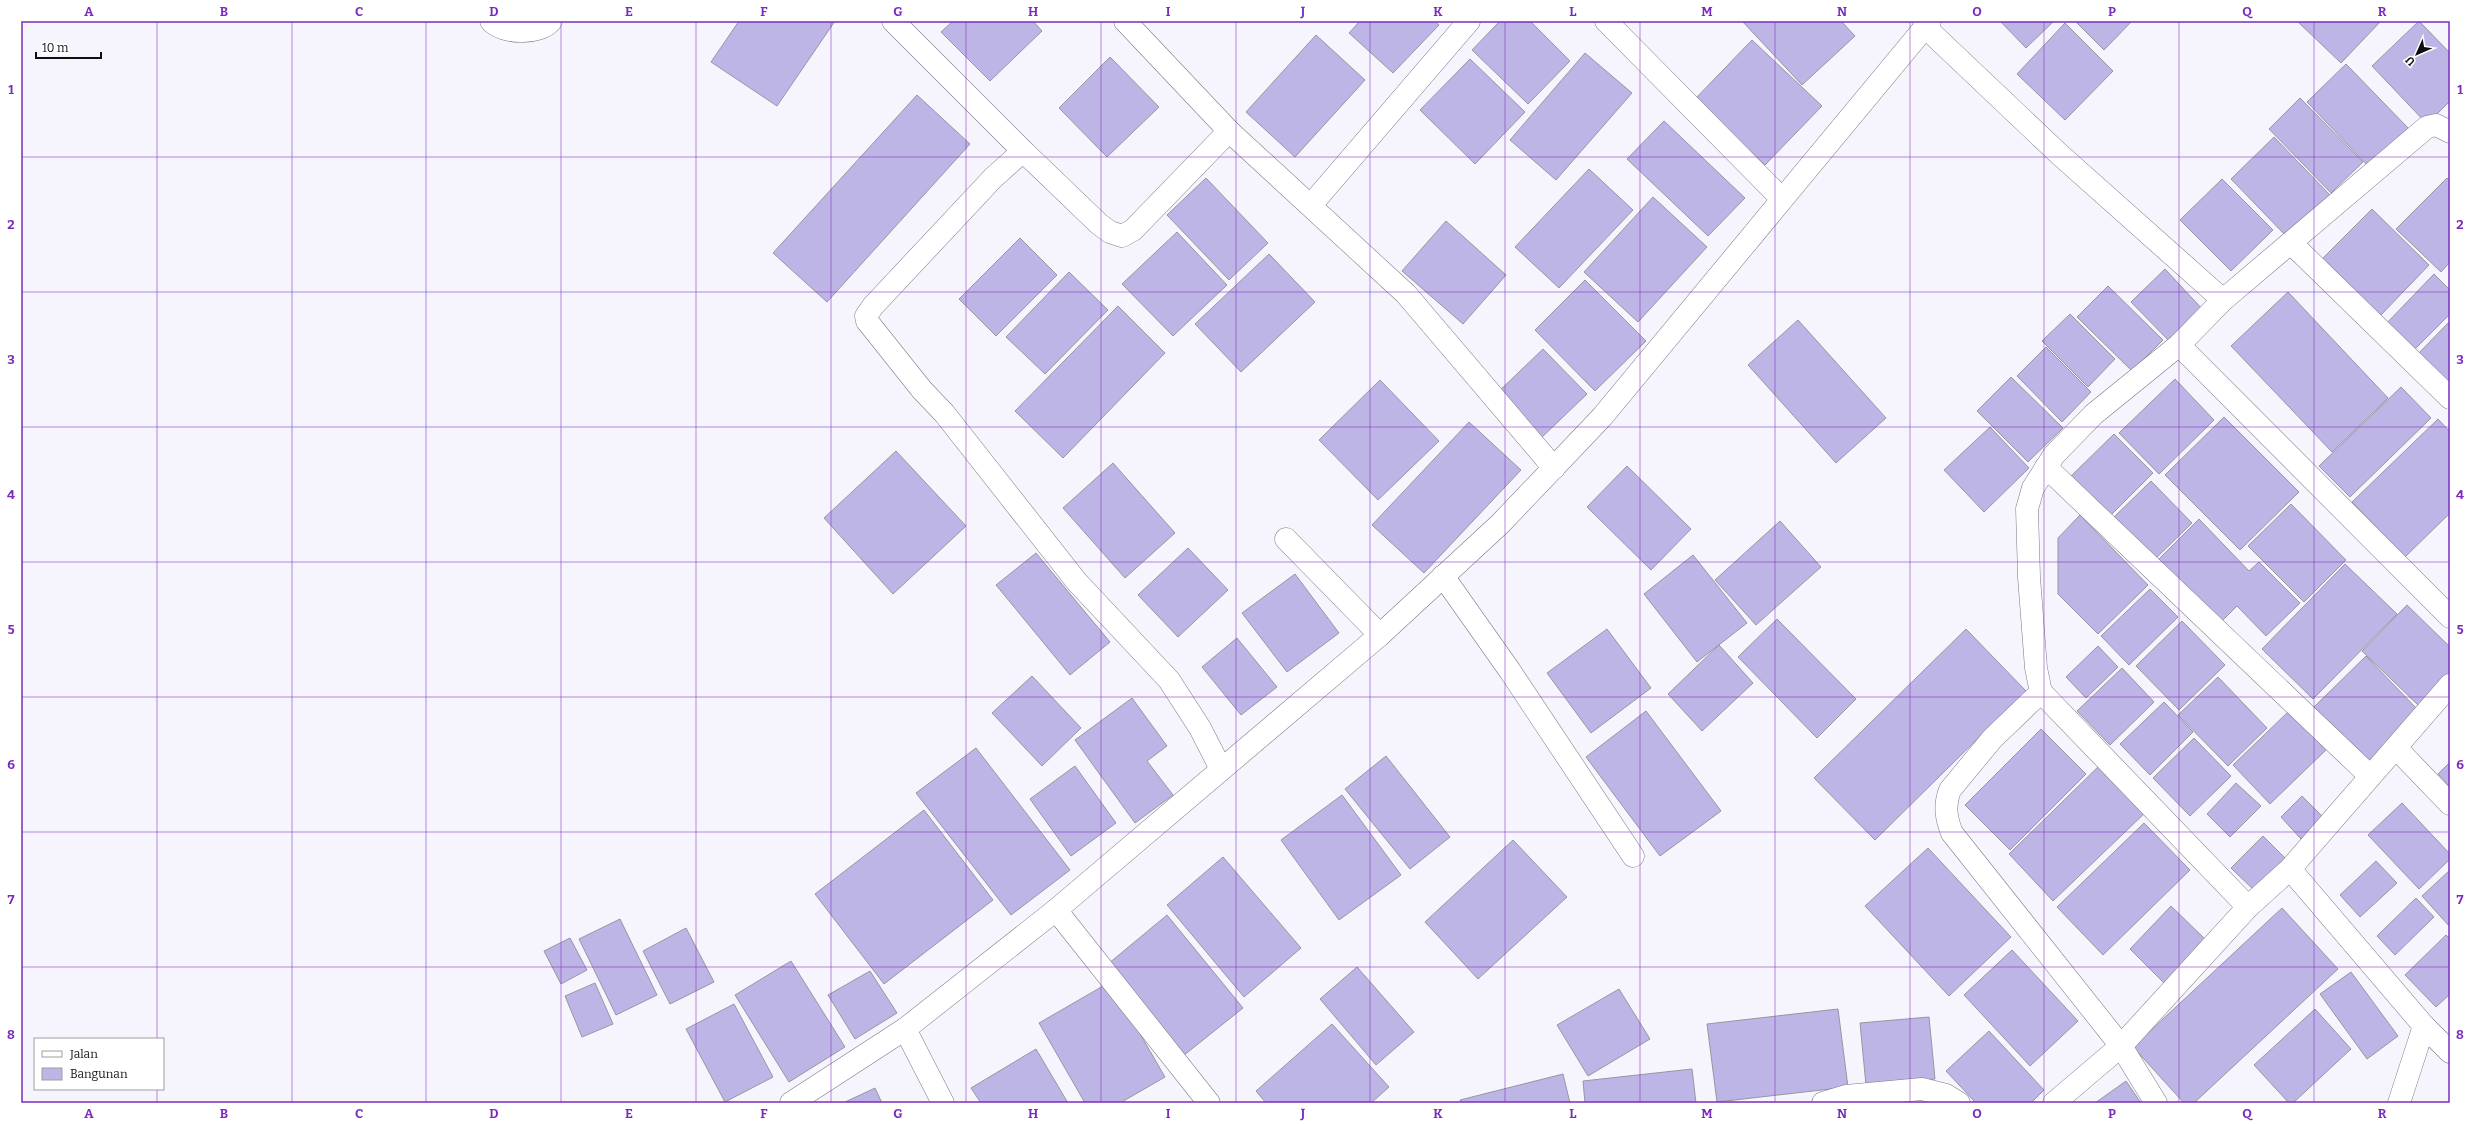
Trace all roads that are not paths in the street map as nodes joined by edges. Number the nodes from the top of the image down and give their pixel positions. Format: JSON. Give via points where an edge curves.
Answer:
{"nodes":[{"id":1,"x":491,"y":21,"type":"edge"},
{"id":2,"x":551,"y":21,"type":"edge"},
{"id":3,"x":893,"y":21,"type":"edge"},
{"id":4,"x":1125,"y":21,"type":"edge"},
{"id":5,"x":1468,"y":21,"type":"edge"},
{"id":6,"x":1606,"y":21,"type":"edge"},
{"id":7,"x":1927,"y":24,"type":"edge"},
{"id":8,"x":1229,"y":131,"type":"junction"},
{"id":9,"x":2450,"y":132,"type":"edge"},
{"id":10,"x":1023,"y":151,"type":"junction"},
{"id":11,"x":1781,"y":198,"type":"junction"},
{"id":12,"x":1311,"y":205,"type":"junction"},
{"id":13,"x":2291,"y":243,"type":"junction"},
{"id":14,"x":2223,"y":300,"type":"junction"},
{"id":15,"x":2179,"y":344,"type":"junction"},
{"id":16,"x":2450,"y":398,"type":"edge"},
{"id":17,"x":2046,"y":467,"type":"junction"},
{"id":18,"x":1554,"y":468,"type":"junction"},
{"id":19,"x":1286,"y":539,"type":"dead end"},
{"id":20,"x":1443,"y":576,"type":"junction"},
{"id":21,"x":2450,"y":617,"type":"edge"},
{"id":22,"x":1380,"y":635,"type":"junction"},
{"id":23,"x":2450,"y":685,"type":"edge"},
{"id":24,"x":2041,"y":692,"type":"junction"},
{"id":25,"x":2396,"y":748,"type":"junction"},
{"id":26,"x":1221,"y":769,"type":"junction"},
{"id":27,"x":2370,"y":776,"type":"junction"},
{"id":28,"x":2450,"y":804,"type":"edge"},
{"id":29,"x":1633,"y":856,"type":"dead end"},
{"id":30,"x":2290,"y":869,"type":"junction"},
{"id":31,"x":2248,"y":908,"type":"junction"},
{"id":32,"x":1056,"y":910,"type":"junction"},
{"id":33,"x":2424,"y":1026,"type":"junction"},
{"id":34,"x":906,"y":1029,"type":"junction"},
{"id":35,"x":2122,"y":1046,"type":"junction"},
{"id":36,"x":2450,"y":1052,"type":"edge"},
{"id":37,"x":791,"y":1103,"type":"edge"},
{"id":38,"x":943,"y":1103,"type":"edge"},
{"id":39,"x":1209,"y":1103,"type":"edge"},
{"id":40,"x":1823,"y":1103,"type":"edge"},
{"id":41,"x":1959,"y":1103,"type":"edge"},
{"id":42,"x":2054,"y":1103,"type":"edge"},
{"id":43,"x":2156,"y":1103,"type":"edge"},
{"id":44,"x":2399,"y":1103,"type":"edge"}],
"edges":[{"from":1,"to":2,"type":"street","via":[[495,26],[528,33]]},
{"from":3,"to":10,"type":"street"},
{"from":4,"to":8,"type":"street"},
{"from":5,"to":12,"type":"street"},
{"from":6,"to":11,"type":"street"},
{"from":7,"to":11,"type":"street"},
{"from":7,"to":14,"type":"street","via":[[2058,153]]},
{"from":8,"to":10,"type":"street","via":[[1133,230],[1122,236],[1110,232],[1099,224]]},
{"from":8,"to":12,"type":"street"},
{"from":9,"to":13,"type":"street","via":[[2436,125],[2427,127]]},
{"from":10,"to":26,"type":"street","via":[[993,178],[873,306],[866,316],[866,321],[944,413],[1077,582],[1170,680],[1200,728]]},
{"from":11,"to":18,"type":"street","via":[[1602,417]]},
{"from":12,"to":18,"type":"street","via":[[1406,294]]},
{"from":13,"to":14,"type":"street"},
{"from":13,"to":16,"type":"street"},
{"from":14,"to":15,"type":"street"},
{"from":15,"to":17,"type":"street","via":[[2094,414],[2066,440]]},
{"from":15,"to":21,"type":"street"},
{"from":17,"to":24,"type":"street","via":[[2033,488],[2027,509],[2026,528],[2036,668]]},
{"from":17,"to":27,"type":"street"},
{"from":18,"to":20,"type":"street","via":[[1500,524]]},
{"from":19,"to":22,"type":"street"},
{"from":20,"to":22,"type":"street"},
{"from":20,"to":29,"type":"street","via":[[1510,671]]},
{"from":22,"to":26,"type":"street"},
{"from":23,"to":25,"type":"street"},
{"from":24,"to":31,"type":"street"},
{"from":24,"to":35,"type":"street","via":[[1992,739],[1950,790],[1946,799],[1948,823],[1952,833]]},
{"from":25,"to":27,"type":"street"},
{"from":25,"to":28,"type":"street"},
{"from":26,"to":32,"type":"street"},
{"from":27,"to":30,"type":"street"},
{"from":30,"to":31,"type":"street"},
{"from":30,"to":33,"type":"street"},
{"from":31,"to":35,"type":"street"},
{"from":32,"to":34,"type":"street"},
{"from":32,"to":39,"type":"street"},
{"from":33,"to":36,"type":"street"},
{"from":33,"to":44,"type":"street"},
{"from":34,"to":37,"type":"street"},
{"from":34,"to":38,"type":"street"},
{"from":35,"to":42,"type":"street"},
{"from":35,"to":43,"type":"street"},
{"from":40,"to":41,"type":"street","via":[[1846,1096],[1922,1089],[1946,1095]]}]}
